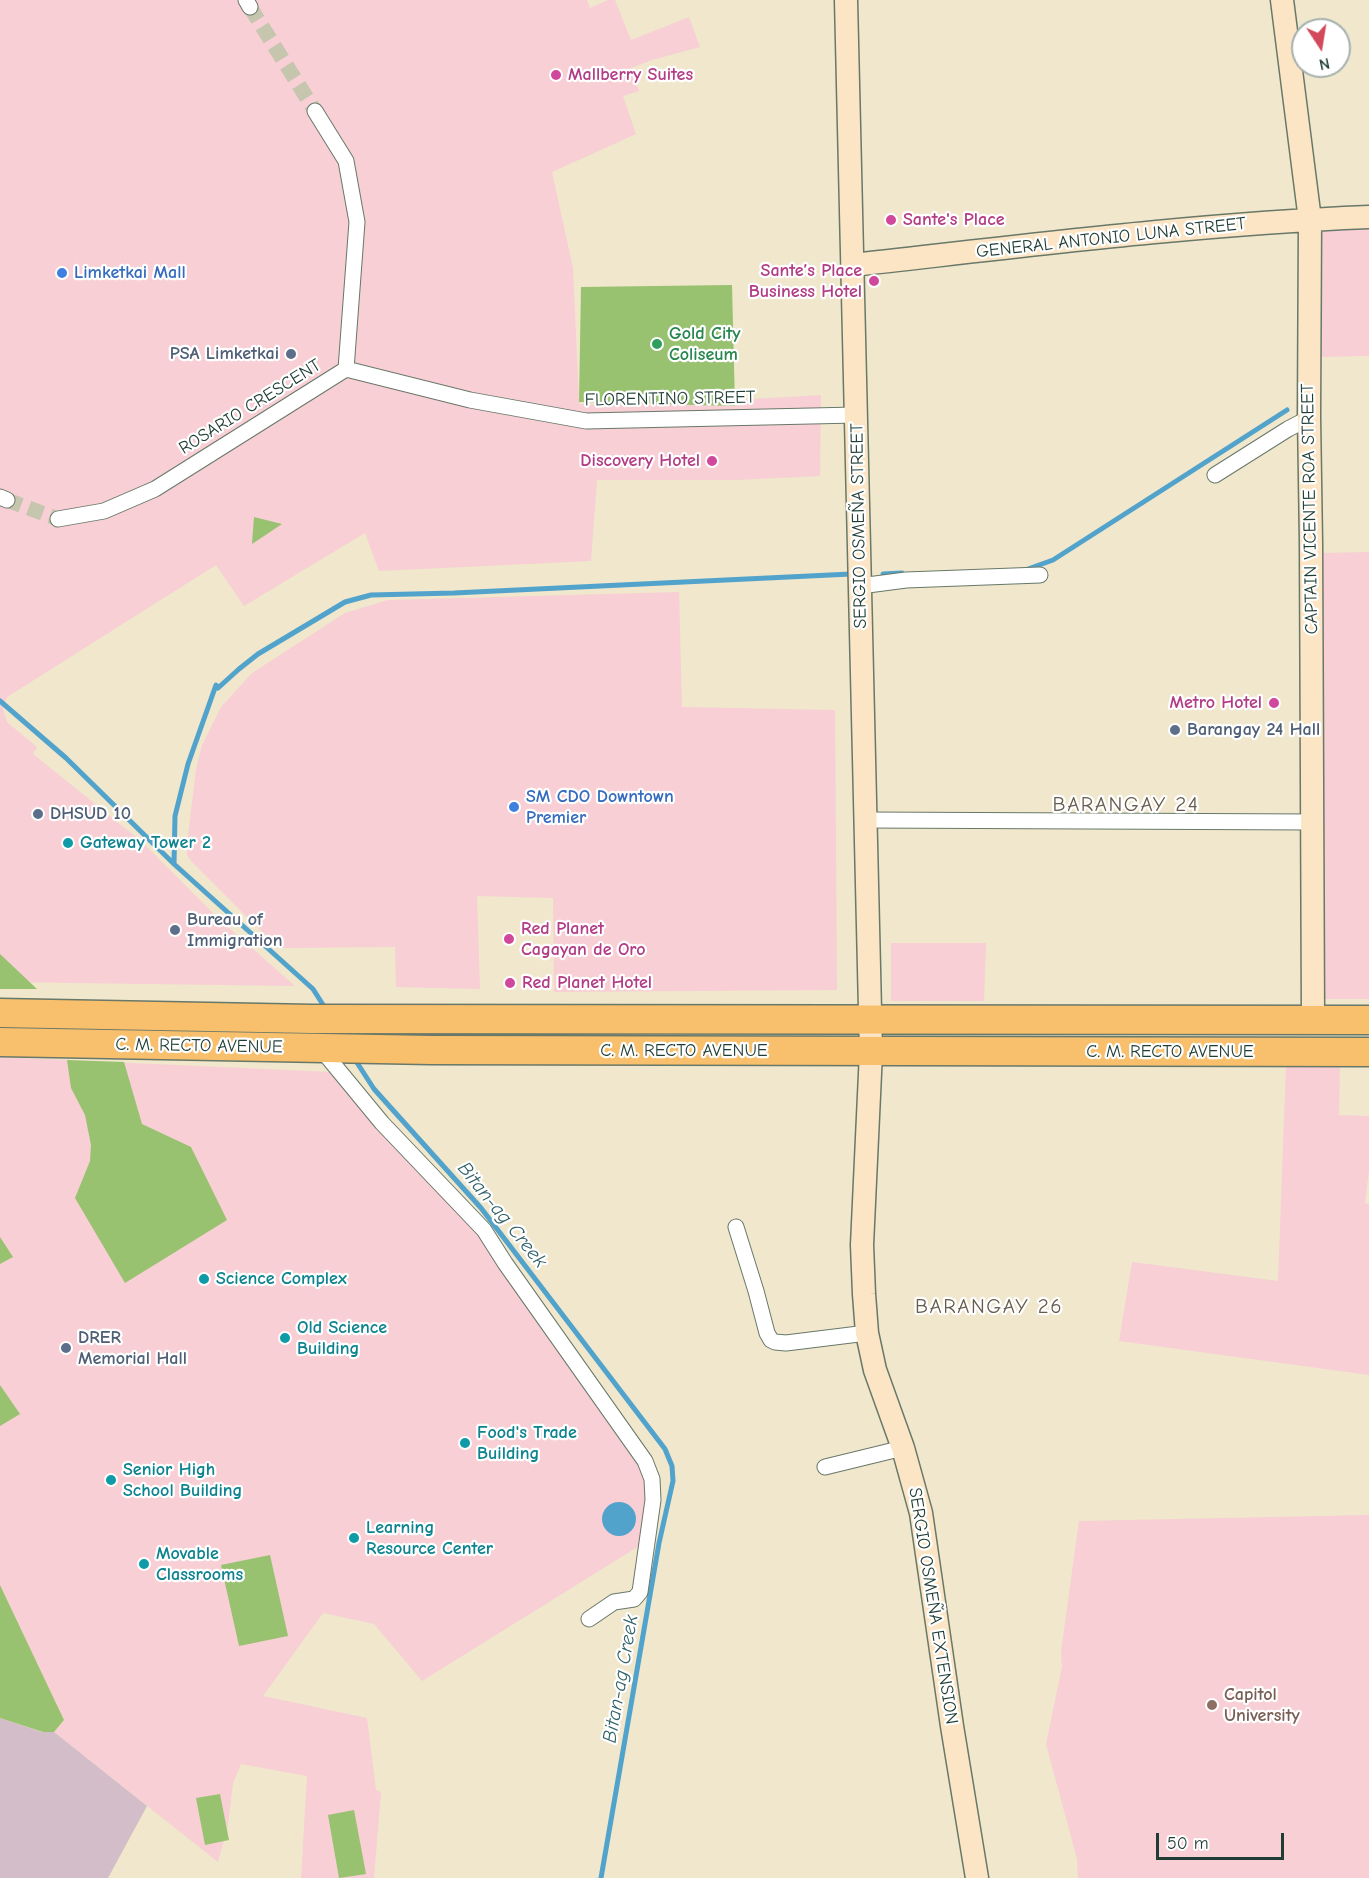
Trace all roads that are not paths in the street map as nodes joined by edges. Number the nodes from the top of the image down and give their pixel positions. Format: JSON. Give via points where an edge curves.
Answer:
{"nodes":[{"id":1,"x":846,"y":0,"type":"edge"},
{"id":2,"x":1282,"y":0,"type":"edge"},
{"id":3,"x":315,"y":111,"type":"tunnel mouth"},
{"id":4,"x":1369,"y":217,"type":"edge"},
{"id":5,"x":1310,"y":220,"type":"junction"},
{"id":6,"x":853,"y":265,"type":"junction"},
{"id":7,"x":346,"y":369,"type":"junction"},
{"id":8,"x":856,"y":415,"type":"junction"},
{"id":9,"x":1309,"y":418,"type":"junction"},
{"id":10,"x":1215,"y":475,"type":"dead end"},
{"id":11,"x":58,"y":519,"type":"tunnel mouth"},
{"id":12,"x":1040,"y":575,"type":"dead end"},
{"id":13,"x":860,"y":586,"type":"junction"},
{"id":14,"x":865,"y":820,"type":"junction"},
{"id":15,"x":1312,"y":822,"type":"junction"},
{"id":16,"x":0,"y":1013,"type":"edge"},
{"id":17,"x":1313,"y":1020,"type":"junction"},
{"id":18,"x":1369,"y":1020,"type":"edge"},
{"id":19,"x":870,"y":1021,"type":"junction"},
{"id":20,"x":0,"y":1042,"type":"edge"},
{"id":21,"x":325,"y":1049,"type":"junction"},
{"id":22,"x":871,"y":1052,"type":"junction"},
{"id":23,"x":1369,"y":1052,"type":"edge"},
{"id":24,"x":736,"y":1227,"type":"dead end"},
{"id":25,"x":867,"y":1333,"type":"junction"},
{"id":26,"x":903,"y":1448,"type":"junction"},
{"id":27,"x":825,"y":1467,"type":"dead end"},
{"id":28,"x":589,"y":1619,"type":"dead end"},
{"id":29,"x":977,"y":1878,"type":"edge"}],
"edges":[{"from":1,"to":6,"type":"street","name":"SERGIO OSMEÑA STREET"},
{"from":2,"to":5,"type":"street","name":"CAPTAIN VICENTE ROA STREET"},
{"from":3,"to":7,"type":"street","name":"ROSARIO CRESCENT","via":[[346,161],[357,222]]},
{"from":4,"to":5,"type":"street","name":"GENERAL ANTONIO LUNA STREET"},
{"from":5,"to":6,"type":"street","name":"GENERAL ANTONIO LUNA STREET"},
{"from":5,"to":9,"type":"street","name":"CAPTAIN VICENTE ROA STREET"},
{"from":6,"to":8,"type":"street","name":"SERGIO OSMEÑA STREET"},
{"from":7,"to":8,"type":"street","name":"FLORENTINO STREET","via":[[470,400],[586,421]]},
{"from":7,"to":11,"type":"street","name":"ROSARIO CRESCENT","via":[[155,489],[104,511]]},
{"from":8,"to":13,"type":"street","name":"SERGIO OSMEÑA STREET"},
{"from":9,"to":10,"type":"street"},
{"from":9,"to":15,"type":"street","name":"CAPTAIN VICENTE ROA STREET"},
{"from":12,"to":13,"type":"street","via":[[906,580]]},
{"from":13,"to":14,"type":"street","name":"SERGIO OSMEÑA STREET"},
{"from":14,"to":15,"type":"street"},
{"from":14,"to":19,"type":"street","name":"SERGIO OSMEÑA STREET"},
{"from":15,"to":17,"type":"street","name":"CAPTAIN VICENTE ROA STREET"},
{"from":16,"to":19,"type":"highway","name":"C. M. RECTO AVENUE","via":[[366,1020]]},
{"from":17,"to":18,"type":"highway","name":"C. M. RECTO AVENUE"},
{"from":17,"to":19,"type":"highway","name":"C. M. RECTO AVENUE"},
{"from":19,"to":22,"type":"street","name":"SERGIO OSMEÑA STREET"},
{"from":20,"to":21,"type":"highway","name":"C. M. RECTO AVENUE"},
{"from":21,"to":22,"type":"highway","name":"C. M. RECTO AVENUE"},
{"from":21,"to":28,"type":"street","via":[[382,1123],[484,1230],[645,1461],[652,1479],[653,1500],[640,1592],[634,1599],[614,1602]]},
{"from":22,"to":23,"type":"highway","name":"C. M. RECTO AVENUE"},
{"from":22,"to":25,"type":"street","name":"SERGIO OSMEÑA EXTENSION","via":[[862,1256]]},
{"from":24,"to":25,"type":"street","via":[[771,1340],[786,1343]]},
{"from":25,"to":26,"type":"street","name":"SERGIO OSMEÑA EXTENSION","via":[[875,1370]]},
{"from":26,"to":27,"type":"street"},
{"from":26,"to":29,"type":"street","name":"SERGIO OSMEÑA EXTENSION","via":[[921,1513]]}]}
